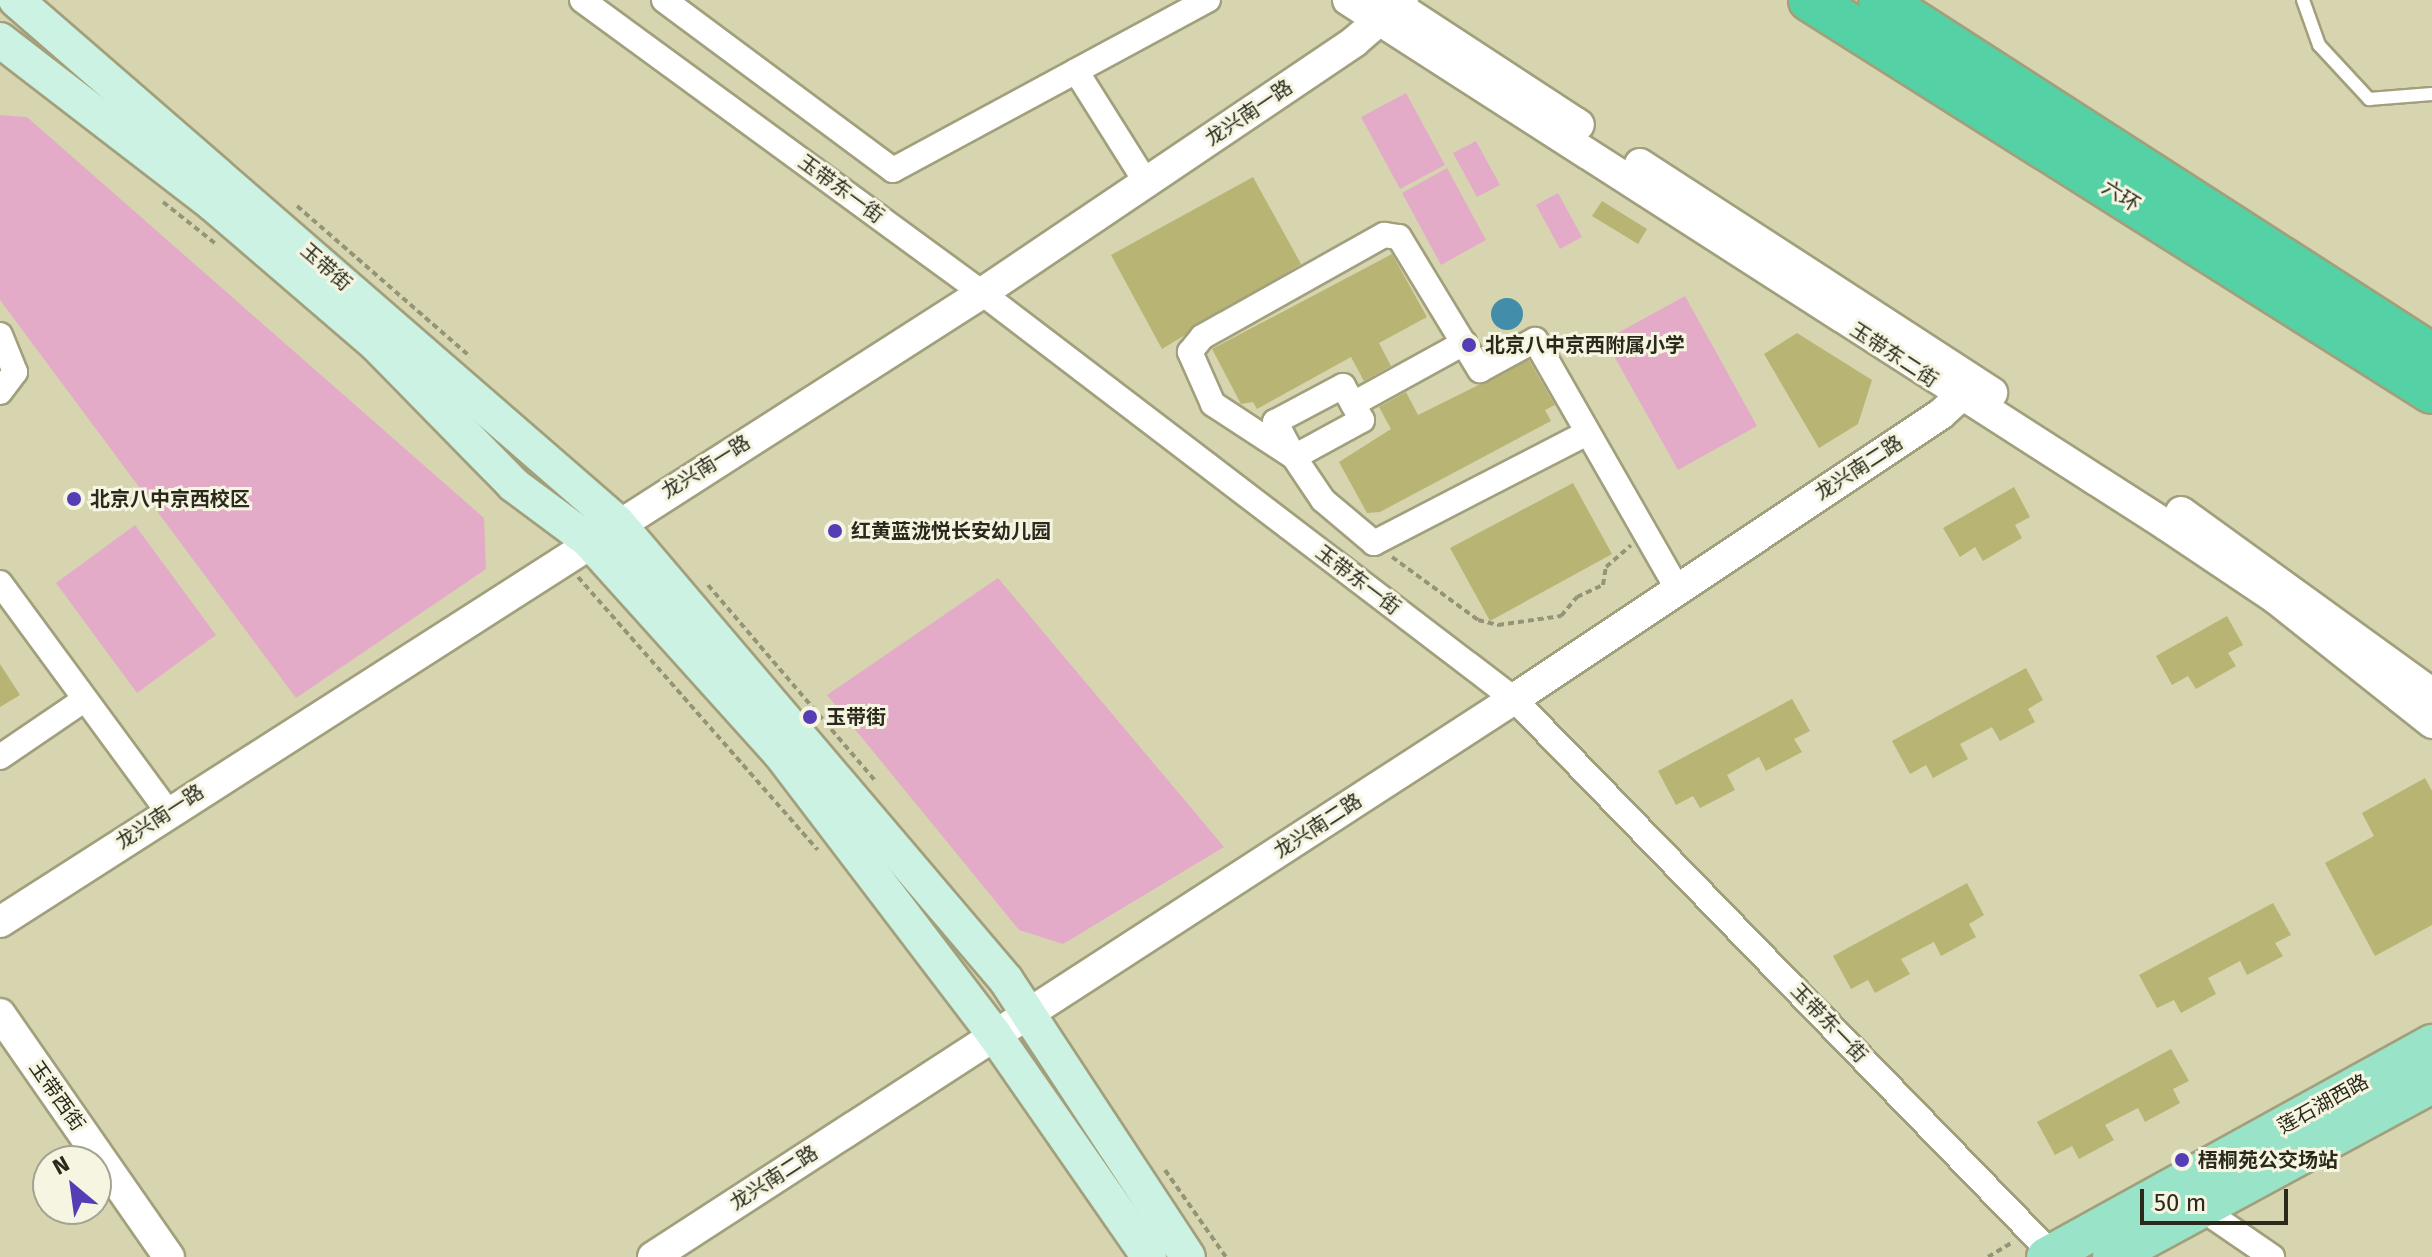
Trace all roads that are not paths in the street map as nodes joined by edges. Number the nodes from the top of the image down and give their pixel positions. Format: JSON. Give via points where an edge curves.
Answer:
{"nodes":[{"id":1,"x":582,"y":0,"type":"edge"},
{"id":2,"x":664,"y":0,"type":"edge"},
{"id":3,"x":1208,"y":0,"type":"edge"},
{"id":4,"x":1348,"y":0,"type":"edge"},
{"id":5,"x":1810,"y":0,"type":"edge"},
{"id":6,"x":1880,"y":0,"type":"edge"},
{"id":7,"x":2303,"y":0,"type":"edge"},
{"id":8,"x":1391,"y":7,"type":"edge"},
{"id":9,"x":16,"y":8,"type":"edge"},
{"id":10,"x":0,"y":40,"type":"edge"},
{"id":11,"x":1076,"y":71,"type":"junction"},
{"id":12,"x":2432,"y":94,"type":"edge"},
{"id":13,"x":1146,"y":182,"type":"junction"},
{"id":14,"x":982,"y":293,"type":"junction"},
{"id":15,"x":0,"y":335,"type":"edge"},
{"id":16,"x":1464,"y":343,"type":"junction"},
{"id":17,"x":2432,"y":355,"type":"edge"},
{"id":18,"x":1968,"y":391,"type":"junction"},
{"id":19,"x":0,"y":392,"type":"edge"},
{"id":20,"x":2432,"y":392,"type":"edge"},
{"id":21,"x":1353,"y":404,"type":"junction"},
{"id":22,"x":1587,"y":433,"type":"junction"},
{"id":23,"x":1294,"y":457,"type":"junction"},
{"id":24,"x":602,"y":531,"type":"junction"},
{"id":25,"x":0,"y":583,"type":"edge"},
{"id":26,"x":1677,"y":588,"type":"junction"},
{"id":27,"x":2432,"y":694,"type":"edge"},
{"id":28,"x":1514,"y":699,"type":"junction"},
{"id":29,"x":84,"y":700,"type":"junction"},
{"id":30,"x":2432,"y":723,"type":"edge"},
{"id":31,"x":0,"y":757,"type":"edge"},
{"id":32,"x":168,"y":812,"type":"junction"},
{"id":33,"x":0,"y":922,"type":"edge"},
{"id":34,"x":1029,"y":1012,"type":"junction"},
{"id":35,"x":0,"y":1014,"type":"edge"},
{"id":36,"x":994,"y":1034,"type":"junction"},
{"id":37,"x":2432,"y":1044,"type":"edge"},
{"id":38,"x":2432,"y":1084,"type":"edge"},
{"id":39,"x":2202,"y":1209,"type":"junction"},
{"id":40,"x":2049,"y":1256,"type":"edge"},
{"id":41,"x":169,"y":1257,"type":"edge"},
{"id":42,"x":653,"y":1257,"type":"edge"},
{"id":43,"x":1149,"y":1257,"type":"edge"},
{"id":44,"x":1188,"y":1257,"type":"edge"},
{"id":45,"x":2112,"y":1257,"type":"edge"},
{"id":46,"x":2272,"y":1257,"type":"edge"}],
"edges":[{"from":1,"to":14,"type":"street","name":"玉带东一街"},
{"from":2,"to":11,"type":"street","via":[[893,170]]},
{"from":3,"to":11,"type":"street"},
{"from":4,"to":8,"type":"street","name":"玉带东二街"},
{"from":5,"to":20,"type":"highway","name":"六环"},
{"from":6,"to":17,"type":"highway","name":"六环"},
{"from":7,"to":12,"type":"lane","via":[[2319,45],[2369,99]]},
{"from":8,"to":13,"type":"street","name":"龙兴南一路"},
{"from":8,"to":18,"type":"street","name":"玉带东二街"},
{"from":9,"to":24,"type":"main road","name":"玉带街"},
{"from":10,"to":24,"type":"main road","name":"玉带街","via":[[213,204],[376,344],[514,485]]},
{"from":11,"to":13,"type":"street"},
{"from":13,"to":14,"type":"street","name":"龙兴南一路"},
{"from":14,"to":24,"type":"street","name":"龙兴南一路"},
{"from":14,"to":28,"type":"street","name":"玉带东一街"},
{"from":15,"to":19,"type":"street","via":[[15,372]]},
{"from":16,"to":21,"type":"street"},
{"from":16,"to":22,"type":"street","via":[[1480,370],[1535,340]]},
{"from":16,"to":23,"type":"street","via":[[1409,244],[1384,235],[1361,236],[1202,337],[1190,352],[1213,404]]},
{"from":18,"to":26,"type":"street","name":"龙兴南二路"},
{"from":18,"to":27,"type":"street","name":"玉带东二街","via":[[2233,544]]},
{"from":18,"to":30,"type":"street","name":"玉带东二街","via":[[2275,598]]},
{"from":21,"to":23,"type":"street","via":[[1362,420]]},
{"from":21,"to":23,"type":"street","via":[[1343,386],[1275,422]]},
{"from":22,"to":23,"type":"street","via":[[1374,543],[1323,500]]},
{"from":22,"to":26,"type":"street"},
{"from":24,"to":32,"type":"street","name":"龙兴南一路"},
{"from":24,"to":34,"type":"main road","name":"玉带街","via":[[758,680]]},
{"from":24,"to":36,"type":"main road","name":"玉带街"},
{"from":25,"to":29,"type":"street"},
{"from":26,"to":28,"type":"street","name":"龙兴南二路"},
{"from":28,"to":34,"type":"street","name":"龙兴南二路"},
{"from":28,"to":40,"type":"street","name":"玉带东一街"},
{"from":29,"to":31,"type":"street"},
{"from":29,"to":32,"type":"street"},
{"from":32,"to":33,"type":"street","name":"龙兴南一路"},
{"from":34,"to":36,"type":"street","name":"龙兴南二路"},
{"from":34,"to":44,"type":"main road","name":"玉带街"},
{"from":35,"to":41,"type":"street","name":"玉带西街"},
{"from":36,"to":42,"type":"street","name":"龙兴南二路"},
{"from":36,"to":43,"type":"main road","name":"玉带街"},
{"from":37,"to":40,"type":"main road","name":"莲石湖西路"},
{"from":38,"to":39,"type":"main road","name":"莲石湖西路"},
{"from":39,"to":45,"type":"main road","name":"莲石湖西路"},
{"from":39,"to":46,"type":"street"}]}
